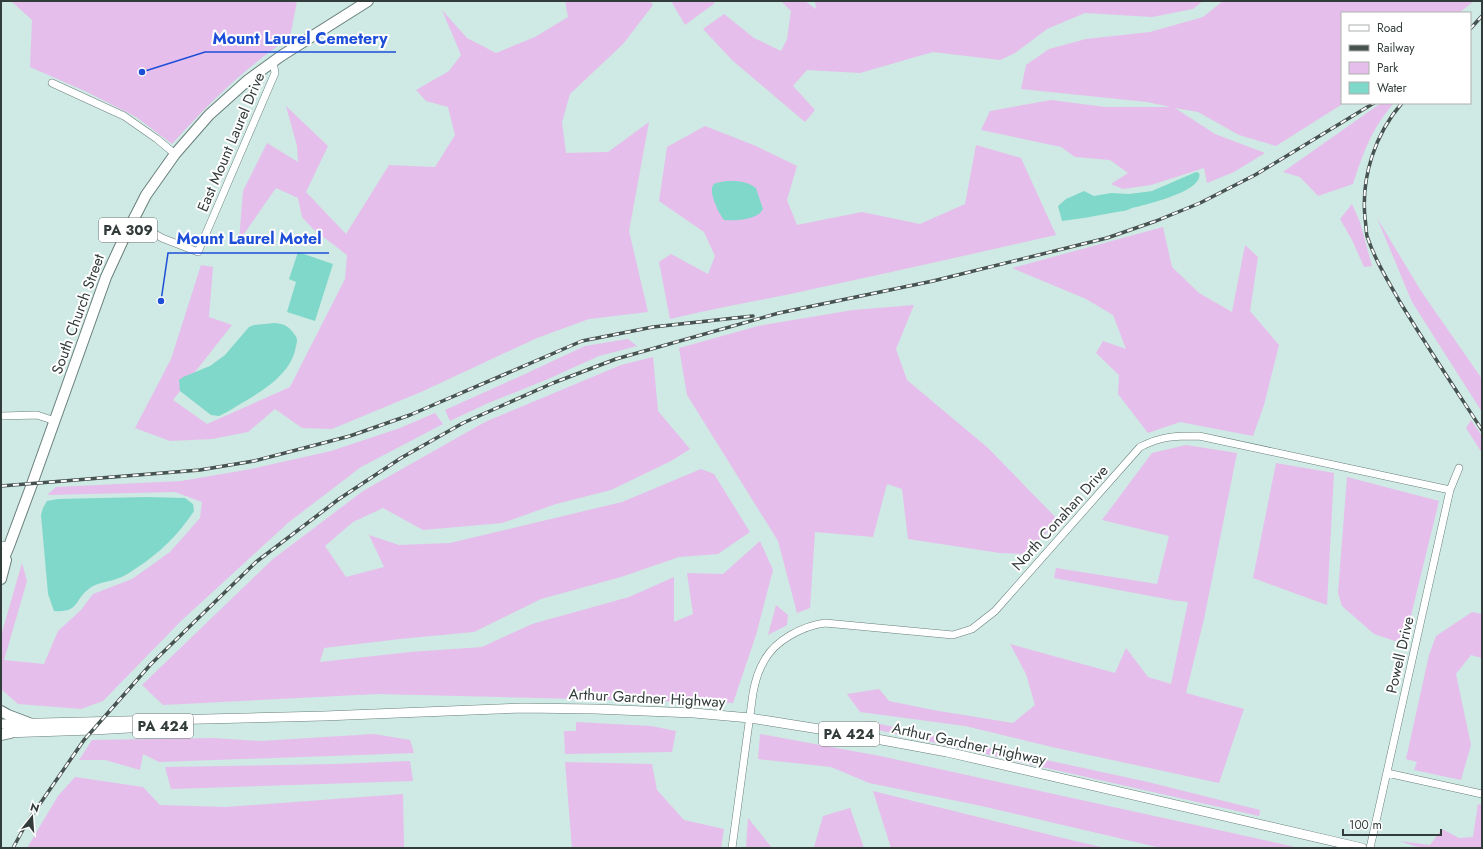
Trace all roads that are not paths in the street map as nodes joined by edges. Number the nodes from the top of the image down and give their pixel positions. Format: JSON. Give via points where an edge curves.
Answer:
{"nodes":[{"id":1,"x":368,"y":1,"type":"edge"},
{"id":2,"x":273,"y":62,"type":"junction"},
{"id":3,"x":52,"y":83,"type":"dead end"},
{"id":4,"x":175,"y":154,"type":"junction"},
{"id":5,"x":132,"y":221,"type":"junction"},
{"id":6,"x":1,"y":416,"type":"edge"},
{"id":7,"x":55,"y":421,"type":"junction"},
{"id":8,"x":1459,"y":468,"type":"dead end"},
{"id":9,"x":1450,"y":490,"type":"junction"},
{"id":10,"x":5,"y":545,"type":"edge"},
{"id":11,"x":1,"y":565,"type":"edge"},
{"id":12,"x":1,"y":579,"type":"edge"},
{"id":13,"x":1,"y":711,"type":"edge"},
{"id":14,"x":324,"y":716,"type":"junction"},
{"id":15,"x":750,"y":718,"type":"junction"},
{"id":16,"x":29,"y":723,"type":"junction"},
{"id":17,"x":1,"y":724,"type":"edge"},
{"id":18,"x":4,"y":734,"type":"edge"},
{"id":19,"x":1387,"y":773,"type":"junction"},
{"id":20,"x":1482,"y":794,"type":"edge"},
{"id":21,"x":732,"y":848,"type":"edge"},
{"id":22,"x":1362,"y":848,"type":"edge"},
{"id":23,"x":1370,"y":848,"type":"edge"}],
"edges":[{"from":1,"to":2,"type":"highway","name":"South Church Street","number":"PA 309"},
{"from":2,"to":4,"type":"highway","name":"South Church Street","number":"PA 309","via":[[248,80],[209,115]]},
{"from":2,"to":5,"type":"street","name":"East Mount Laurel Drive","via":[[275,73],[198,252],[162,238]]},
{"from":3,"to":4,"type":"street","via":[[124,116]]},
{"from":4,"to":5,"type":"highway","name":"South Church Street","number":"PA 309","via":[[146,195]]},
{"from":5,"to":7,"type":"highway","name":"South Church Street","number":"PA 309","via":[[106,277]]},
{"from":6,"to":7,"type":"street","via":[[37,415]]},
{"from":7,"to":10,"type":"highway","name":"South Church Street","number":"PA 309"},
{"from":8,"to":9,"type":"street","name":"Powell Drive"},
{"from":9,"to":15,"type":"street","name":"North Conahan Drive","via":[[1199,436],[1177,436],[1156,440],[1140,447],[995,611],[972,629],[953,635],[815,624],[776,646],[764,660],[756,678]]},
{"from":9,"to":19,"type":"street","name":"Powell Drive"},
{"from":10,"to":11,"type":"highway","name":"South Church Street","number":"PA 309"},
{"from":10,"to":12,"type":"highway","name":"South Church Street","number":"PA 309"},
{"from":13,"to":16,"type":"highway"},
{"from":14,"to":15,"type":"main road","name":"Arthur Gardner Highway","number":"PA 424","via":[[523,708],[694,713]]},
{"from":14,"to":16,"type":"main road","name":"Arthur Gardner Highway","number":"PA 424"},
{"from":14,"to":18,"type":"main road","name":"Arthur Gardner Highway","number":"PA 424"},
{"from":15,"to":21,"type":"street","name":"North Conahan Drive"},
{"from":15,"to":22,"type":"main road","name":"Arthur Gardner Highway","number":"PA 424","via":[[946,752]]},
{"from":16,"to":17,"type":"main road","name":"Arthur Gardner Highway","number":"PA 424"},
{"from":19,"to":20,"type":"street"},
{"from":19,"to":23,"type":"street","name":"Powell Drive"}]}
